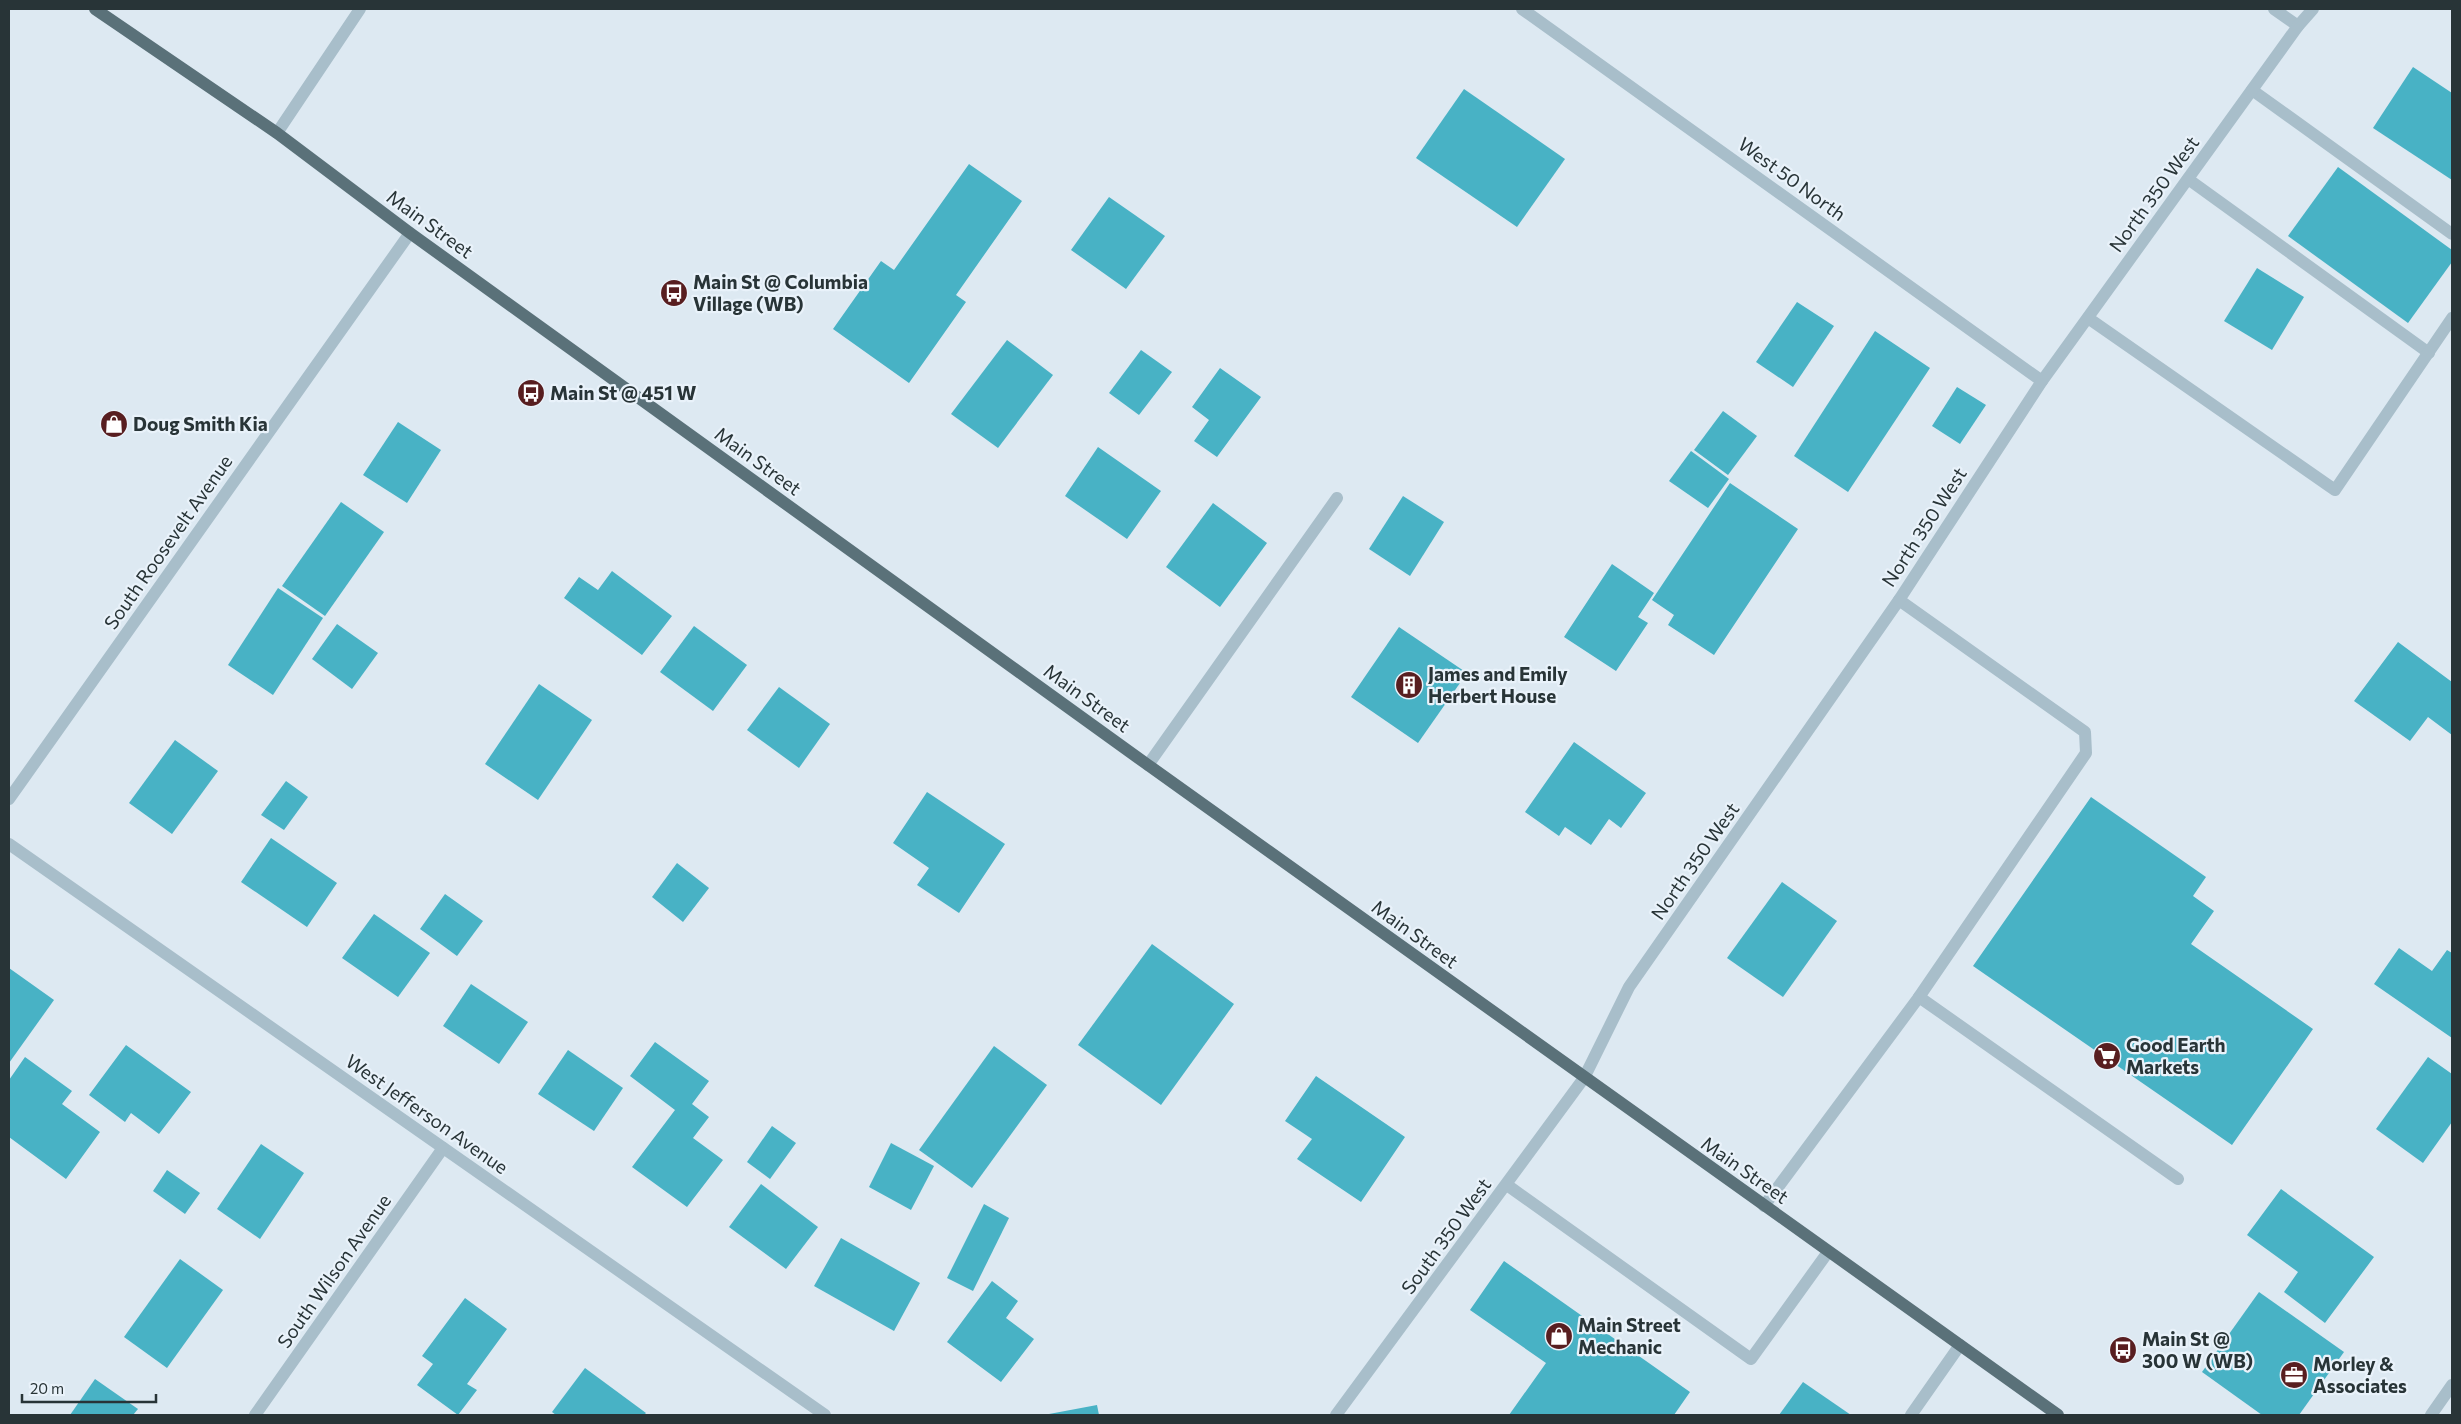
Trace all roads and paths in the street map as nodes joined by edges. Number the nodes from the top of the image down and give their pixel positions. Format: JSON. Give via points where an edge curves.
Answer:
{"nodes":[{"id":1,"x":94,"y":9,"type":"edge"},
{"id":2,"x":360,"y":9,"type":"edge"},
{"id":3,"x":1522,"y":9,"type":"edge"},
{"id":4,"x":2274,"y":9,"type":"edge"},
{"id":5,"x":2313,"y":9,"type":"edge"},
{"id":6,"x":2298,"y":26,"type":"junction"},
{"id":7,"x":2252,"y":90,"type":"junction"},
{"id":8,"x":277,"y":133,"type":"junction"},
{"id":9,"x":2188,"y":179,"type":"junction"},
{"id":10,"x":410,"y":233,"type":"junction"},
{"id":11,"x":2452,"y":234,"type":"edge"},
{"id":12,"x":2088,"y":318,"type":"junction"},
{"id":13,"x":2452,"y":318,"type":"edge"},
{"id":14,"x":2428,"y":353,"type":"junction"},
{"id":15,"x":2042,"y":381,"type":"junction"},
{"id":16,"x":1337,"y":498,"type":"dead end"},
{"id":17,"x":1899,"y":600,"type":"junction"},
{"id":18,"x":1148,"y":765,"type":"junction"},
{"id":19,"x":9,"y":799,"type":"edge"},
{"id":20,"x":9,"y":844,"type":"edge"},
{"id":21,"x":1919,"y":997,"type":"junction"},
{"id":22,"x":1584,"y":1078,"type":"junction"},
{"id":23,"x":443,"y":1148,"type":"junction"},
{"id":24,"x":2178,"y":1179,"type":"dead end"},
{"id":25,"x":1507,"y":1184,"type":"junction"},
{"id":26,"x":1764,"y":1206,"type":"junction"},
{"id":27,"x":1828,"y":1252,"type":"junction"},
{"id":28,"x":1960,"y":1345,"type":"junction"},
{"id":29,"x":2451,"y":1390,"type":"edge"},
{"id":30,"x":255,"y":1415,"type":"edge"},
{"id":31,"x":825,"y":1415,"type":"edge"},
{"id":32,"x":1336,"y":1415,"type":"edge"},
{"id":33,"x":1911,"y":1415,"type":"edge"},
{"id":34,"x":2058,"y":1415,"type":"edge"},
{"id":35,"x":2431,"y":1415,"type":"edge"}],
"edges":[{"from":1,"to":8,"type":"main road","name":"Main Street"},
{"from":2,"to":8,"type":"street"},
{"from":3,"to":15,"type":"street","name":"West 50 North"},
{"from":4,"to":6,"type":"street"},
{"from":5,"to":6,"type":"street","name":"North 350 West"},
{"from":6,"to":7,"type":"street","name":"North 350 West"},
{"from":7,"to":9,"type":"street","name":"North 350 West"},
{"from":7,"to":11,"type":"street"},
{"from":8,"to":10,"type":"main road","name":"Main Street"},
{"from":9,"to":12,"type":"street","name":"North 350 West"},
{"from":9,"to":14,"type":"street"},
{"from":10,"to":18,"type":"main road","name":"Main Street"},
{"from":10,"to":19,"type":"street","name":"South Roosevelt Avenue"},
{"from":12,"to":14,"type":"street","via":[[2335,490]]},
{"from":12,"to":15,"type":"street","name":"North 350 West"},
{"from":13,"to":14,"type":"street"},
{"from":15,"to":17,"type":"street","name":"North 350 West"},
{"from":16,"to":18,"type":"street"},
{"from":17,"to":21,"type":"street","via":[[2085,732],[2086,753]]},
{"from":17,"to":22,"type":"street","name":"North 350 West","via":[[1629,988]]},
{"from":18,"to":22,"type":"main road","name":"Main Street"},
{"from":20,"to":23,"type":"street","name":"West Jefferson Avenue"},
{"from":21,"to":24,"type":"street"},
{"from":21,"to":26,"type":"street"},
{"from":22,"to":25,"type":"street","name":"South 350 West"},
{"from":22,"to":26,"type":"main road","name":"Main Street"},
{"from":23,"to":30,"type":"street","name":"South Wilson Avenue"},
{"from":23,"to":31,"type":"street","name":"West Jefferson Avenue"},
{"from":25,"to":27,"type":"street","via":[[1752,1359]]},
{"from":25,"to":32,"type":"street","name":"South 350 West"},
{"from":26,"to":27,"type":"main road","name":"Main Street"},
{"from":27,"to":28,"type":"main road","name":"Main Street"},
{"from":28,"to":33,"type":"street"},
{"from":28,"to":34,"type":"main road","name":"Main Street"},
{"from":29,"to":35,"type":"street"}]}
